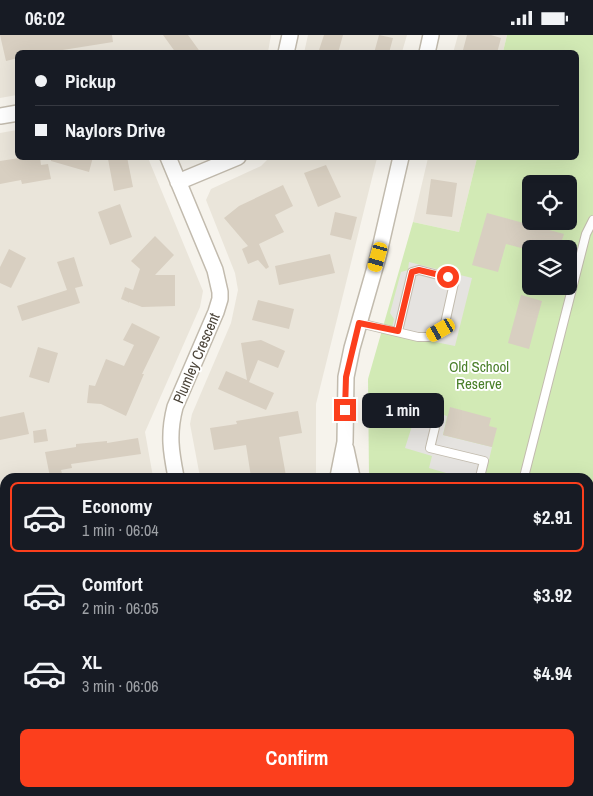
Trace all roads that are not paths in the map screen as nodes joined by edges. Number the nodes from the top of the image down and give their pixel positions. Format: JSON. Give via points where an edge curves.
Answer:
{"nodes":[{"id":1,"x":290,"y":35,"type":"edge"},
{"id":2,"x":432,"y":35,"type":"edge"},
{"id":3,"x":287,"y":50,"type":"edge"},
{"id":4,"x":428,"y":50,"type":"edge"},
{"id":5,"x":15,"y":114,"type":"edge"},
{"id":6,"x":0,"y":116,"type":"edge"},
{"id":7,"x":169,"y":160,"type":"edge"},
{"id":8,"x":231,"y":160,"type":"edge"},
{"id":9,"x":401,"y":160,"type":"edge"},
{"id":10,"x":178,"y":182,"type":"junction"},
{"id":11,"x":593,"y":220,"type":"edge"},
{"id":12,"x":359,"y":323,"type":"junction"},
{"id":13,"x":398,"y":331,"type":"junction"},
{"id":14,"x":436,"y":423,"type":"dead end"},
{"id":15,"x":345,"y":442,"type":"junction"},
{"id":16,"x":175,"y":473,"type":"edge"},
{"id":17,"x":339,"y":473,"type":"edge"},
{"id":18,"x":351,"y":473,"type":"edge"},
{"id":19,"x":481,"y":473,"type":"edge"},
{"id":20,"x":525,"y":473,"type":"edge"}],
"edges":[{"from":1,"to":3,"type":"street"},
{"from":2,"to":4,"type":"street"},
{"from":5,"to":6,"type":"street"},
{"from":7,"to":10,"type":"street","name":"Plumley Crescent"},
{"from":8,"to":10,"type":"street"},
{"from":9,"to":12,"type":"street"},
{"from":10,"to":16,"type":"street","name":"Plumley Crescent","via":[[215,270],[220,299],[171,420],[170,445]]},
{"from":11,"to":20,"type":"lane","via":[[586,234]]},
{"from":12,"to":13,"type":"lane"},
{"from":12,"to":15,"type":"street","via":[[346,377]]},
{"from":13,"to":13,"type":"lane","via":[[428,337],[444,328],[453,279],[419,270],[412,272]]},
{"from":14,"to":19,"type":"lane","via":[[430,448],[484,461]]},
{"from":15,"to":17,"type":"street"},
{"from":15,"to":18,"type":"street"}]}
